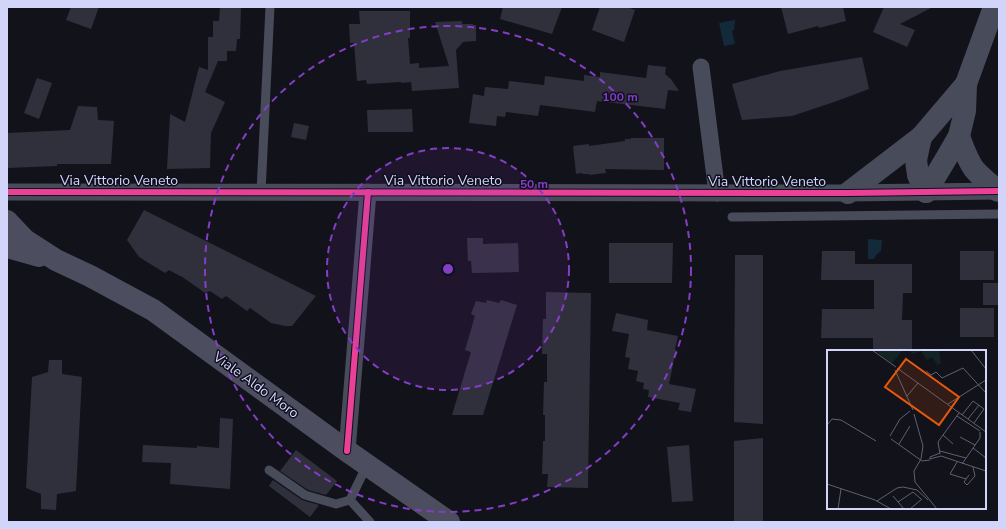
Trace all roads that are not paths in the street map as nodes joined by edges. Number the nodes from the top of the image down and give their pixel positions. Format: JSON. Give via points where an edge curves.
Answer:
{"nodes":[{"id":1,"x":270,"y":7,"type":"edge"},
{"id":2,"x":994,"y":7,"type":"edge"},
{"id":3,"x":701,"y":67,"type":"dead end"},
{"id":4,"x":966,"y":84,"type":"junction"},
{"id":5,"x":958,"y":136,"type":"junction"},
{"id":6,"x":921,"y":137,"type":"junction"},
{"id":7,"x":998,"y":191,"type":"edge"},
{"id":8,"x":7,"y":192,"type":"edge"},
{"id":9,"x":261,"y":192,"type":"junction"},
{"id":10,"x":368,"y":192,"type":"junction"},
{"id":11,"x":926,"y":192,"type":"junction"},
{"id":12,"x":717,"y":193,"type":"junction"},
{"id":13,"x":848,"y":193,"type":"junction"},
{"id":14,"x":999,"y":214,"type":"edge"},
{"id":15,"x":732,"y":217,"type":"dead end"},
{"id":16,"x":7,"y":221,"type":"edge"},
{"id":17,"x":7,"y":247,"type":"edge"},
{"id":18,"x":56,"y":260,"type":"junction"},
{"id":19,"x":347,"y":451,"type":"junction"},
{"id":20,"x":367,"y":465,"type":"junction"},
{"id":21,"x":269,"y":470,"type":"dead end"},
{"id":22,"x":350,"y":500,"type":"junction"},
{"id":23,"x":370,"y":522,"type":"edge"},
{"id":24,"x":449,"y":522,"type":"edge"}],
"edges":[{"from":1,"to":9,"type":"lane"},
{"from":2,"to":4,"type":"street"},
{"from":3,"to":12,"type":"street"},
{"from":4,"to":5,"type":"street","via":[[965,111]]},
{"from":4,"to":6,"type":"street"},
{"from":5,"to":7,"type":"street","via":[[974,168]]},
{"from":5,"to":11,"type":"street"},
{"from":6,"to":11,"type":"street","via":[[916,160],[918,174]]},
{"from":6,"to":13,"type":"street"},
{"from":7,"to":11,"type":"street","name":"Via Vittorio Veneto"},
{"from":8,"to":9,"type":"street","name":"Via Vittorio Veneto"},
{"from":9,"to":10,"type":"street","name":"Via Vittorio Veneto"},
{"from":10,"to":12,"type":"street","name":"Via Vittorio Veneto"},
{"from":10,"to":19,"type":"street"},
{"from":11,"to":13,"type":"street","name":"Via Vittorio Veneto"},
{"from":12,"to":13,"type":"street","name":"Via Vittorio Veneto"},
{"from":14,"to":15,"type":"lane"},
{"from":16,"to":18,"type":"main road","via":[[25,240]]},
{"from":17,"to":18,"type":"main road"},
{"from":18,"to":19,"type":"main road","name":"Viale Aldo Moro","via":[[153,310]]},
{"from":19,"to":20,"type":"main road","name":"Viale Aldo Moro"},
{"from":20,"to":22,"type":"lane"},
{"from":20,"to":24,"type":"main road","name":"Viale Aldo Moro"},
{"from":21,"to":22,"type":"lane","via":[[305,495],[336,504]]},
{"from":22,"to":23,"type":"lane"}]}
